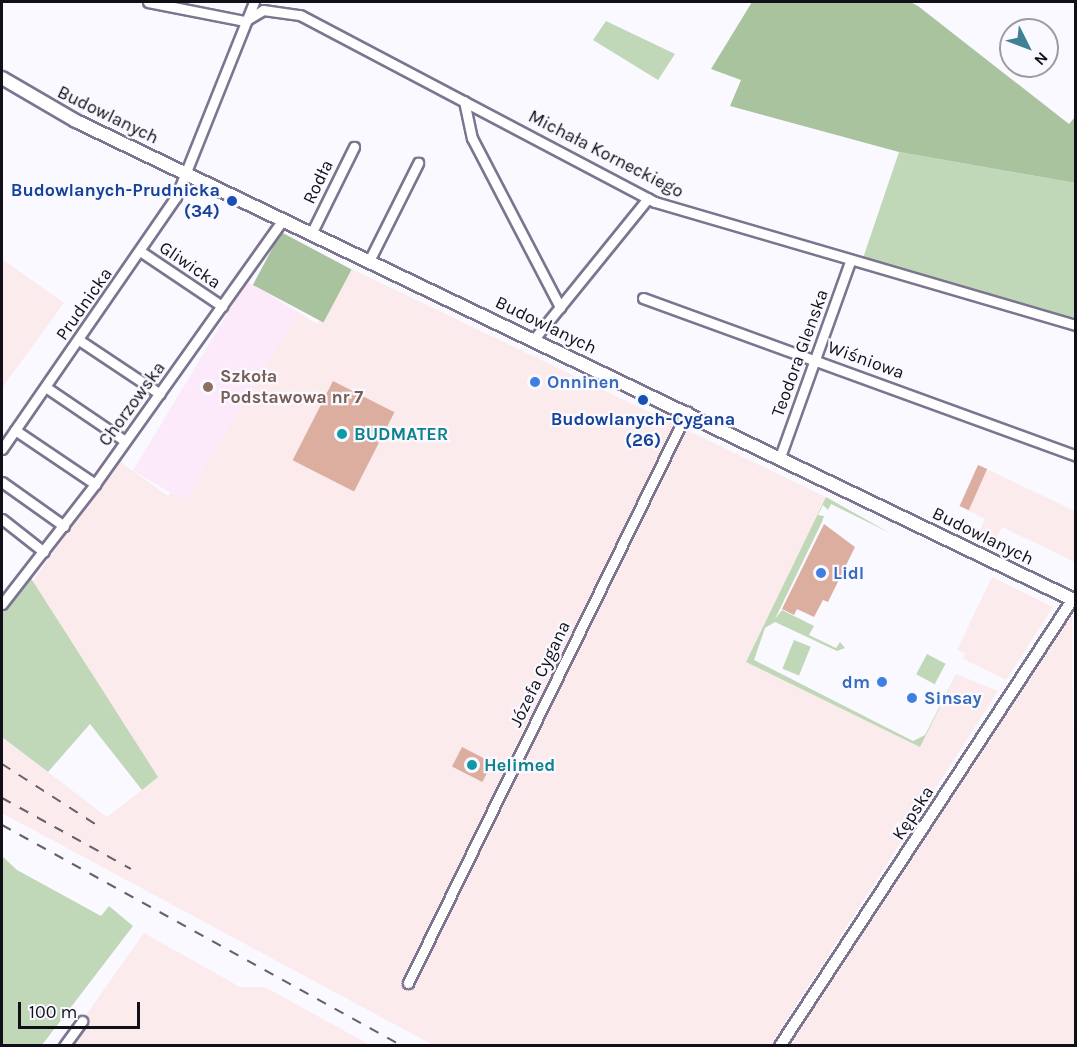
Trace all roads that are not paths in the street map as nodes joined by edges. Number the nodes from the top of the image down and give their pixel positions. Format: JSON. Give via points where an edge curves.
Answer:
{"nodes":[{"id":1,"x":148,"y":2,"type":"edge"},
{"id":2,"x":254,"y":2,"type":"edge"},
{"id":3,"x":245,"y":21,"type":"junction"},
{"id":4,"x":2,"y":78,"type":"edge"},
{"id":5,"x":464,"y":101,"type":"junction"},
{"id":6,"x":354,"y":147,"type":"dead end"},
{"id":7,"x":418,"y":163,"type":"dead end"},
{"id":8,"x":187,"y":174,"type":"junction"},
{"id":9,"x":648,"y":198,"type":"junction"},
{"id":10,"x":283,"y":219,"type":"junction"},
{"id":11,"x":312,"y":232,"type":"junction"},
{"id":12,"x":140,"y":251,"type":"junction"},
{"id":13,"x":369,"y":261,"type":"junction"},
{"id":14,"x":850,"y":261,"type":"junction"},
{"id":15,"x":644,"y":298,"type":"dead end"},
{"id":16,"x":222,"y":306,"type":"junction"},
{"id":17,"x":560,"y":307,"type":"junction"},
{"id":18,"x":1076,"y":325,"type":"edge"},
{"id":19,"x":534,"y":339,"type":"junction"},
{"id":20,"x":79,"y":340,"type":"junction"},
{"id":21,"x":815,"y":359,"type":"junction"},
{"id":22,"x":47,"y":388,"type":"junction"},
{"id":23,"x":160,"y":394,"type":"junction"},
{"id":24,"x":687,"y":412,"type":"junction"},
{"id":25,"x":15,"y":430,"type":"junction"},
{"id":26,"x":124,"y":441,"type":"junction"},
{"id":27,"x":2,"y":449,"type":"edge"},
{"id":28,"x":1076,"y":456,"type":"edge"},
{"id":29,"x":780,"y":457,"type":"junction"},
{"id":30,"x":2,"y":482,"type":"edge"},
{"id":31,"x":95,"y":484,"type":"junction"},
{"id":32,"x":2,"y":519,"type":"edge"},
{"id":33,"x":64,"y":526,"type":"junction"},
{"id":34,"x":44,"y":552,"type":"junction"},
{"id":35,"x":3,"y":597,"type":"edge"},
{"id":36,"x":1074,"y":600,"type":"edge"},
{"id":37,"x":408,"y":983,"type":"dead end"},
{"id":38,"x":82,"y":1021,"type":"dead end"},
{"id":39,"x":64,"y":1046,"type":"edge"},
{"id":40,"x":780,"y":1046,"type":"edge"}],
"edges":[{"from":1,"to":3,"type":"street"},
{"from":2,"to":3,"type":"street","name":"Prudnicka"},
{"from":3,"to":5,"type":"street","name":"Michała Korneckiego","via":[[263,10],[300,15]]},
{"from":3,"to":8,"type":"street","name":"Prudnicka"},
{"from":4,"to":8,"type":"main road","name":"Budowlanych"},
{"from":5,"to":9,"type":"street","name":"Michała Korneckiego"},
{"from":5,"to":17,"type":"street","via":[[472,138]]},
{"from":6,"to":11,"type":"street","name":"Rodła"},
{"from":7,"to":13,"type":"street"},
{"from":8,"to":10,"type":"main road","name":"Budowlanych"},
{"from":8,"to":12,"type":"street","name":"Prudnicka"},
{"from":9,"to":14,"type":"street","name":"Michała Korneckiego"},
{"from":9,"to":17,"type":"street"},
{"from":10,"to":11,"type":"main road","name":"Budowlanych"},
{"from":10,"to":16,"type":"street","name":"Chorzowska"},
{"from":11,"to":13,"type":"main road","name":"Budowlanych"},
{"from":12,"to":16,"type":"street","name":"Gliwicka"},
{"from":12,"to":20,"type":"street","name":"Prudnicka"},
{"from":13,"to":19,"type":"main road","name":"Budowlanych"},
{"from":14,"to":18,"type":"street","name":"Michała Korneckiego"},
{"from":14,"to":21,"type":"street","name":"Teodora Glenska"},
{"from":15,"to":21,"type":"street","name":"Wiśniowa"},
{"from":16,"to":23,"type":"street","name":"Chorzowska"},
{"from":17,"to":19,"type":"street"},
{"from":19,"to":24,"type":"main road","name":"Budowlanych"},
{"from":20,"to":22,"type":"street","name":"Prudnicka"},
{"from":20,"to":23,"type":"street"},
{"from":21,"to":28,"type":"street","name":"Wiśniowa"},
{"from":21,"to":29,"type":"street","name":"Teodora Glenska"},
{"from":22,"to":25,"type":"street","name":"Prudnicka"},
{"from":22,"to":26,"type":"street"},
{"from":23,"to":26,"type":"street","name":"Chorzowska"},
{"from":24,"to":29,"type":"main road","name":"Budowlanych"},
{"from":24,"to":37,"type":"street","name":"Józefa Cygana"},
{"from":25,"to":27,"type":"street","name":"Prudnicka"},
{"from":25,"to":31,"type":"street"},
{"from":26,"to":31,"type":"street","name":"Chorzowska"},
{"from":29,"to":36,"type":"main road","name":"Budowlanych"},
{"from":30,"to":33,"type":"street"},
{"from":31,"to":33,"type":"street","name":"Chorzowska"},
{"from":32,"to":34,"type":"street"},
{"from":33,"to":34,"type":"street","name":"Chorzowska"},
{"from":34,"to":35,"type":"street","name":"Chorzowska"},
{"from":36,"to":40,"type":"street","name":"Kępska"},
{"from":38,"to":39,"type":"street"}]}
